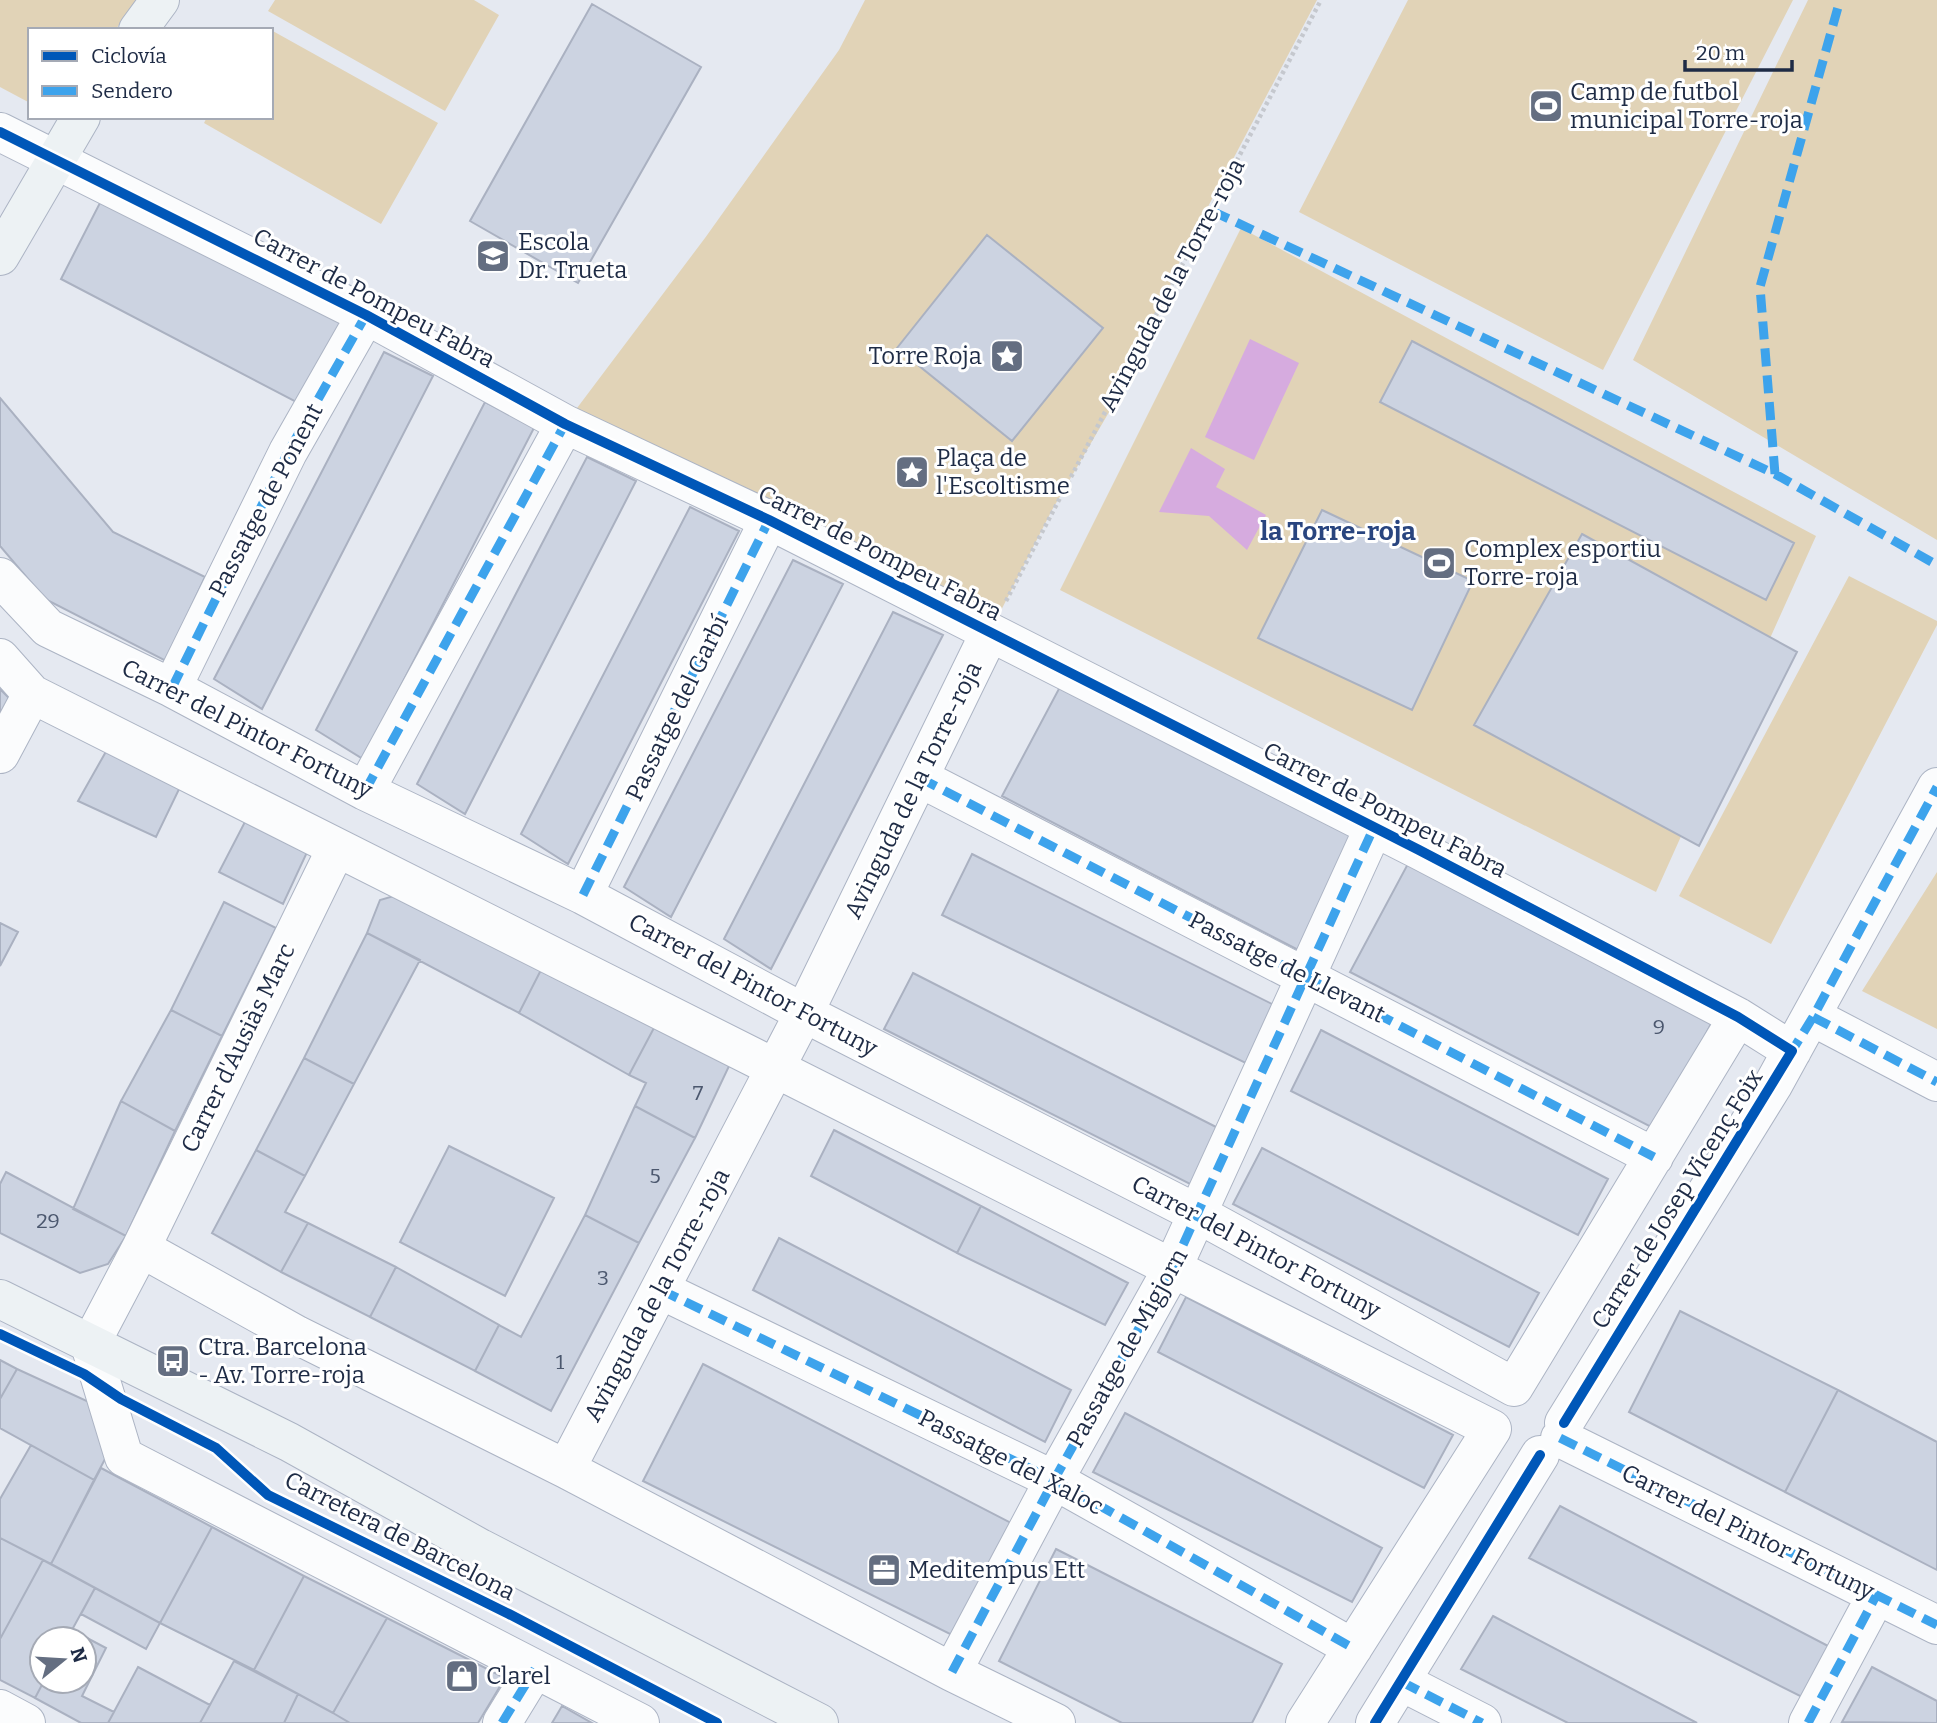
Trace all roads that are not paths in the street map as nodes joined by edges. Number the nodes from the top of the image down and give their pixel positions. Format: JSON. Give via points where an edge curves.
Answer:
{"nodes":[{"id":1,"x":160,"y":0,"type":"edge"},
{"id":2,"x":139,"y":28,"type":"edge"},
{"id":3,"x":80,"y":119,"type":"edge"},
{"id":4,"x":0,"y":132,"type":"edge"},
{"id":5,"x":57,"y":158,"type":"junction"},
{"id":6,"x":0,"y":256,"type":"edge"},
{"id":7,"x":366,"y":315,"type":"junction"},
{"id":8,"x":565,"y":424,"type":"junction"},
{"id":9,"x":769,"y":520,"type":"junction"},
{"id":10,"x":0,"y":577,"type":"edge"},
{"id":11,"x":990,"y":632,"type":"junction"},
{"id":12,"x":0,"y":658,"type":"edge"},
{"id":13,"x":172,"y":688,"type":"junction"},
{"id":14,"x":32,"y":694,"type":"junction"},
{"id":15,"x":0,"y":754,"type":"edge"},
{"id":16,"x":920,"y":778,"type":"junction"},
{"id":17,"x":1937,"y":787,"type":"edge"},
{"id":18,"x":365,"y":791,"type":"junction"},
{"id":19,"x":1374,"y":827,"type":"junction"},
{"id":20,"x":336,"y":849,"type":"junction"},
{"id":21,"x":583,"y":895,"type":"junction"},
{"id":22,"x":1306,"y":977,"type":"junction"},
{"id":23,"x":804,"y":1013,"type":"junction"},
{"id":24,"x":1738,"y":1017,"type":"junction"},
{"id":25,"x":1813,"y":1017,"type":"junction"},
{"id":26,"x":1792,"y":1051,"type":"junction"},
{"id":27,"x":773,"y":1069,"type":"junction"},
{"id":28,"x":1937,"y":1082,"type":"edge"},
{"id":29,"x":1654,"y":1157,"type":"junction"},
{"id":30,"x":1198,"y":1214,"type":"junction"},
{"id":31,"x":141,"y":1248,"type":"junction"},
{"id":32,"x":1172,"y":1269,"type":"junction"},
{"id":33,"x":661,"y":1290,"type":"junction"},
{"id":34,"x":0,"y":1299,"type":"edge"},
{"id":35,"x":90,"y":1345,"type":"junction"},
{"id":36,"x":1514,"y":1387,"type":"junction"},
{"id":37,"x":1492,"y":1429,"type":"junction"},
{"id":38,"x":1555,"y":1439,"type":"junction"},
{"id":39,"x":566,"y":1469,"type":"junction"},
{"id":40,"x":1054,"y":1480,"type":"junction"},
{"id":41,"x":1876,"y":1596,"type":"junction"},
{"id":42,"x":1937,"y":1625,"type":"edge"},
{"id":43,"x":1353,"y":1648,"type":"junction"},
{"id":44,"x":952,"y":1672,"type":"junction"},
{"id":45,"x":1402,"y":1682,"type":"junction"},
{"id":46,"x":519,"y":1695,"type":"edge"},
{"id":47,"x":0,"y":1709,"type":"edge"},
{"id":48,"x":26,"y":1723,"type":"edge"},
{"id":49,"x":640,"y":1723,"type":"edge"},
{"id":50,"x":819,"y":1723,"type":"edge"},
{"id":51,"x":1056,"y":1723,"type":"edge"},
{"id":52,"x":1305,"y":1723,"type":"edge"},
{"id":53,"x":1375,"y":1723,"type":"edge"},
{"id":54,"x":1482,"y":1723,"type":"edge"},
{"id":55,"x":1808,"y":1723,"type":"edge"}],
"edges":[{"from":1,"to":2,"type":"street"},
{"from":3,"to":5,"type":"street"},
{"from":4,"to":5,"type":"street","name":"Carrer de Pompeu Fabra"},
{"from":5,"to":6,"type":"street"},
{"from":5,"to":7,"type":"street","name":"Carrer de Pompeu Fabra"},
{"from":7,"to":8,"type":"street","name":"Carrer de Pompeu Fabra"},
{"from":7,"to":13,"type":"street","name":"Passatge de Ponent","via":[[288,452]]},
{"from":8,"to":9,"type":"street","name":"Carrer de Pompeu Fabra"},
{"from":8,"to":18,"type":"street"},
{"from":9,"to":11,"type":"street","name":"Carrer de Pompeu Fabra"},
{"from":9,"to":21,"type":"street","name":"Passatge del Garbí"},
{"from":10,"to":13,"type":"street","name":"Carrer del Pintor Fortuny","via":[[48,628]]},
{"from":11,"to":16,"type":"street","name":"Avinguda de la Torre-roja"},
{"from":11,"to":19,"type":"street","name":"Carrer de Pompeu Fabra"},
{"from":12,"to":14,"type":"street"},
{"from":13,"to":18,"type":"street","name":"Carrer del Pintor Fortuny"},
{"from":14,"to":15,"type":"street"},
{"from":14,"to":20,"type":"street"},
{"from":16,"to":22,"type":"street","name":"Passatge de Llevant"},
{"from":16,"to":23,"type":"street","name":"Avinguda de la Torre-roja"},
{"from":17,"to":25,"type":"street"},
{"from":18,"to":21,"type":"street","name":"Carrer del Pintor Fortuny"},
{"from":19,"to":22,"type":"street","name":"Passatge de Migjorn"},
{"from":19,"to":24,"type":"street","name":"Carrer de Pompeu Fabra"},
{"from":20,"to":27,"type":"street"},
{"from":20,"to":31,"type":"street","name":"Carrer d'Ausiàs Marc"},
{"from":21,"to":23,"type":"street","name":"Carrer del Pintor Fortuny"},
{"from":22,"to":29,"type":"street","name":"Passatge de Llevant"},
{"from":22,"to":30,"type":"street","name":"Passatge de Migjorn"},
{"from":23,"to":27,"type":"street","name":"Avinguda de la Torre-roja"},
{"from":23,"to":30,"type":"street","name":"Carrer del Pintor Fortuny"},
{"from":24,"to":26,"type":"street","name":"Carrer de Josep Vicenç Foix"},
{"from":24,"to":29,"type":"street","name":"Carrer de Josep Vicenç Foix"},
{"from":25,"to":26,"type":"street"},
{"from":25,"to":28,"type":"street"},
{"from":26,"to":38,"type":"street","name":"Carrer de Josep Vicenç Foix"},
{"from":27,"to":32,"type":"street"},
{"from":27,"to":33,"type":"street","name":"Avinguda de la Torre-roja"},
{"from":29,"to":36,"type":"street","name":"Carrer de Josep Vicenç Foix"},
{"from":30,"to":32,"type":"street","name":"Passatge de Migjorn"},
{"from":30,"to":36,"type":"street","name":"Carrer del Pintor Fortuny"},
{"from":31,"to":35,"type":"street","name":"Carrer d'Ausiàs Marc"},
{"from":31,"to":39,"type":"street","via":[[297,1335]]},
{"from":32,"to":37,"type":"street"},
{"from":32,"to":40,"type":"street","name":"Passatge de Migjorn"},
{"from":33,"to":39,"type":"street","name":"Avinguda de la Torre-roja"},
{"from":33,"to":40,"type":"street","name":"Passatge del Xaloc"},
{"from":34,"to":35,"type":"street","name":"Carretera de Barcelona"},
{"from":35,"to":46,"type":"street","via":[[124,1457]]},
{"from":35,"to":50,"type":"street","name":"Carretera de Barcelona","via":[[289,1442],[480,1548]]},
{"from":36,"to":37,"type":"street","via":[[1493,1408]]},
{"from":36,"to":38,"type":"street","via":[[1534,1385],[1552,1393],[1562,1409]]},
{"from":37,"to":38,"type":"street","via":[[1495,1439],[1509,1452],[1528,1458]]},
{"from":37,"to":43,"type":"street"},
{"from":38,"to":41,"type":"street","name":"Carrer del Pintor Fortuny"},
{"from":38,"to":45,"type":"street","name":"Carrer de Josep Vicenç Foix"},
{"from":39,"to":44,"type":"street"},
{"from":40,"to":43,"type":"street","name":"Passatge del Xaloc"},
{"from":40,"to":44,"type":"street","name":"Passatge de Migjorn"},
{"from":41,"to":42,"type":"street","name":"Carrer del Pintor Fortuny"},
{"from":41,"to":55,"type":"street"},
{"from":43,"to":52,"type":"street"},
{"from":44,"to":51,"type":"street"},
{"from":45,"to":53,"type":"street","name":"Carrer de Josep Vicenç Foix"},
{"from":45,"to":54,"type":"street"},
{"from":46,"to":49,"type":"street"},
{"from":47,"to":48,"type":"street"}]}
